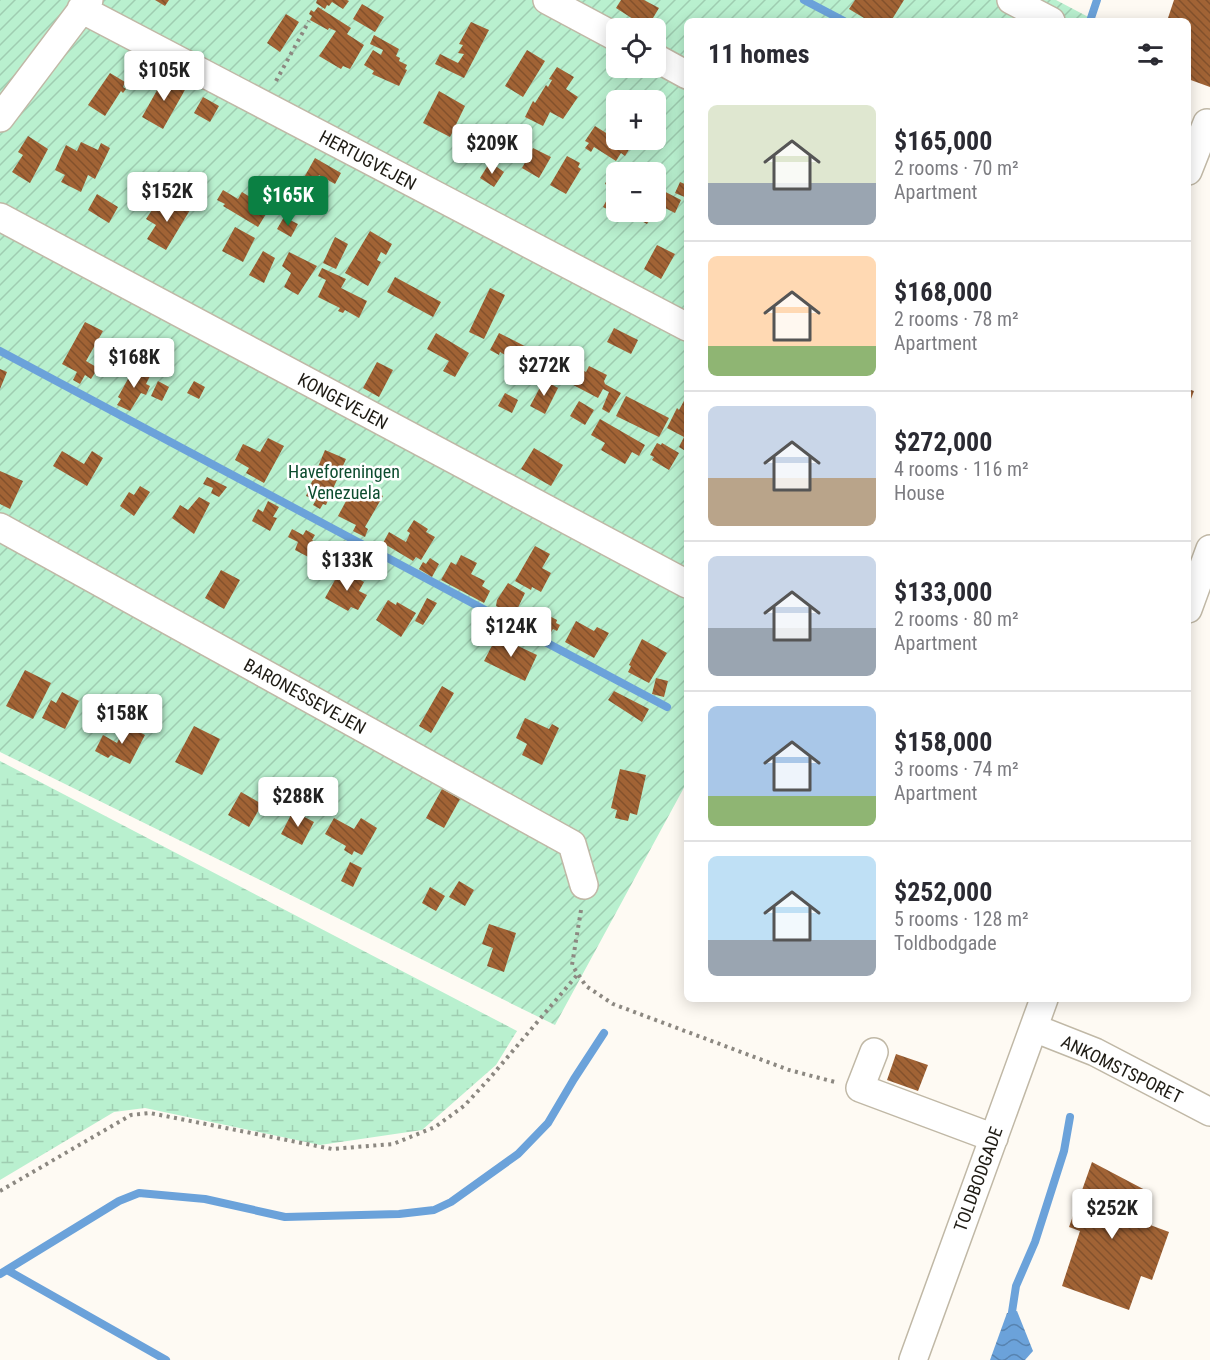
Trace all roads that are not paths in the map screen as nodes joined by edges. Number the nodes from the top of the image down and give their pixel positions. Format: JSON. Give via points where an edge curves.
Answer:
{"nodes":[{"id":1,"x":547,"y":0,"type":"edge"},
{"id":2,"x":1011,"y":0,"type":"edge"},
{"id":3,"x":85,"y":4,"type":"edge"},
{"id":4,"x":1045,"y":18,"type":"edge"},
{"id":5,"x":606,"y":32,"type":"edge"},
{"id":6,"x":666,"y":63,"type":"edge"},
{"id":7,"x":684,"y":73,"type":"edge"},
{"id":8,"x":0,"y":118,"type":"edge"},
{"id":9,"x":1210,"y":125,"type":"edge"},
{"id":10,"x":1191,"y":163,"type":"edge"},
{"id":11,"x":0,"y":217,"type":"edge"},
{"id":12,"x":684,"y":325,"type":"edge"},
{"id":13,"x":0,"y":527,"type":"edge"},
{"id":14,"x":1210,"y":549,"type":"edge"},
{"id":15,"x":684,"y":582,"type":"edge"},
{"id":16,"x":1191,"y":601,"type":"edge"},
{"id":17,"x":584,"y":885,"type":"road end"},
{"id":18,"x":1043,"y":1002,"type":"edge"},
{"id":19,"x":1034,"y":1028,"type":"junction"},
{"id":20,"x":874,"y":1052,"type":"dead end"},
{"id":21,"x":1210,"y":1112,"type":"edge"},
{"id":22,"x":994,"y":1138,"type":"junction"},
{"id":23,"x":913,"y":1360,"type":"edge"}],
"edges":[{"from":1,"to":5,"type":"street"},
{"from":2,"to":4,"type":"street"},
{"from":3,"to":8,"type":"street"},
{"from":3,"to":12,"type":"street","name":"HERTUGVEJEN","via":[[263,104]]},
{"from":6,"to":7,"type":"street"},
{"from":9,"to":10,"type":"street","via":[[1207,123]]},
{"from":11,"to":15,"type":"street","name":"KONGEVEJEN"},
{"from":13,"to":17,"type":"street","name":"BARONESSEVEJEN","via":[[572,844]]},
{"from":14,"to":16,"type":"street"},
{"from":18,"to":19,"type":"street","name":"TOLDBODGADE"},
{"from":19,"to":21,"type":"street","name":"ANKOMSTSPORET","via":[[1095,1052]]},
{"from":19,"to":22,"type":"street","name":"TOLDBODGADE"},
{"from":20,"to":22,"type":"street","via":[[860,1088]]},
{"from":22,"to":23,"type":"street","name":"TOLDBODGADE"}]}
